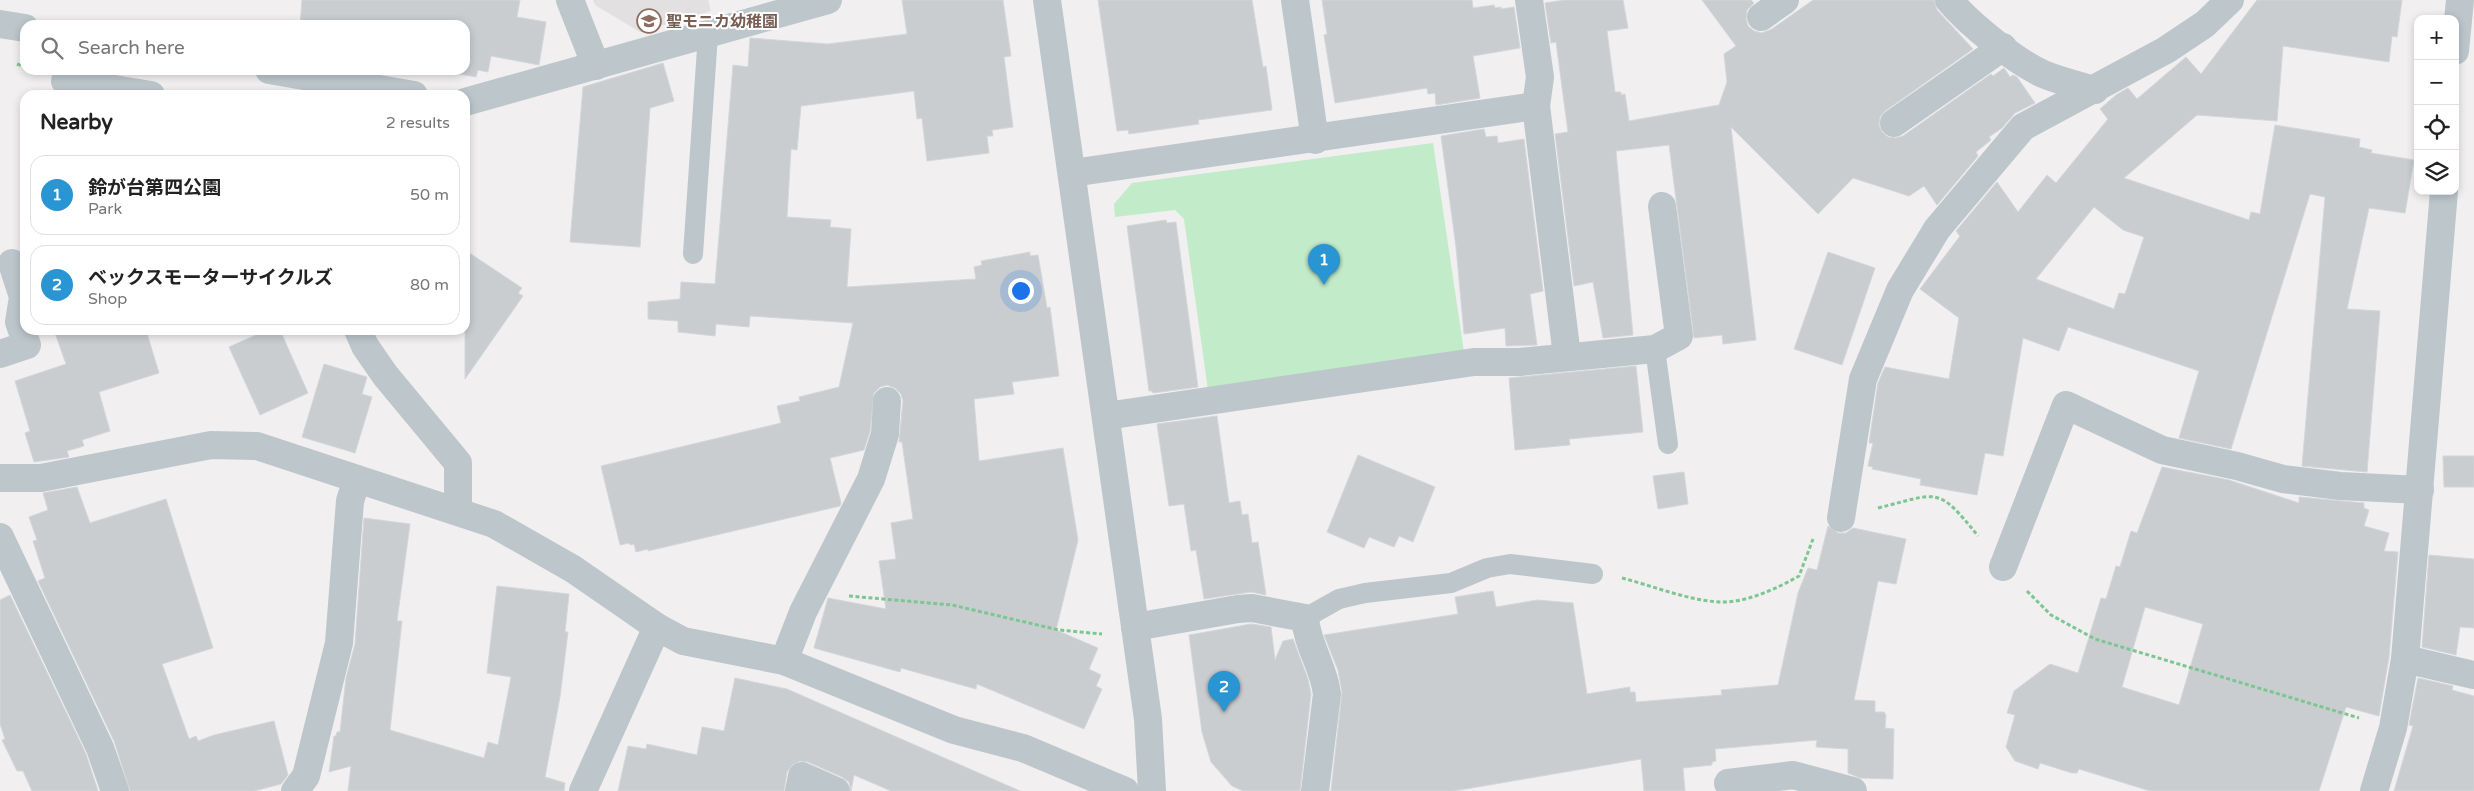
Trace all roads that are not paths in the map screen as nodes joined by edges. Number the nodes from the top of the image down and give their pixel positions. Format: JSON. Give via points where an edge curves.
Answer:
{"nodes":[{"id":1,"x":570,"y":0,"type":"edge"},
{"id":2,"x":828,"y":0,"type":"edge"},
{"id":3,"x":1047,"y":0,"type":"edge"},
{"id":4,"x":1295,"y":0,"type":"edge"},
{"id":5,"x":1529,"y":0,"type":"edge"},
{"id":6,"x":1785,"y":0,"type":"edge"},
{"id":7,"x":1949,"y":0,"type":"edge"},
{"id":8,"x":2230,"y":0,"type":"edge"},
{"id":9,"x":2460,"y":0,"type":"edge"},
{"id":10,"x":2459,"y":15,"type":"edge"},
{"id":11,"x":1761,"y":17,"type":"dead end"},
{"id":12,"x":0,"y":24,"type":"edge"},
{"id":13,"x":20,"y":27,"type":"edge"},
{"id":14,"x":708,"y":34,"type":"junction"},
{"id":15,"x":2003,"y":47,"type":"junction"},
{"id":16,"x":596,"y":66,"type":"junction"},
{"id":17,"x":298,"y":75,"type":"edge"},
{"id":18,"x":65,"y":81,"type":"dead end"},
{"id":19,"x":120,"y":90,"type":"edge"},
{"id":20,"x":385,"y":90,"type":"edge"},
{"id":21,"x":2095,"y":90,"type":"junction"},
{"id":22,"x":470,"y":101,"type":"edge"},
{"id":23,"x":1536,"y":106,"type":"junction"},
{"id":24,"x":1894,"y":123,"type":"dead end"},
{"id":25,"x":1316,"y":140,"type":"junction"},
{"id":26,"x":1072,"y":173,"type":"junction"},
{"id":27,"x":2444,"y":195,"type":"edge"},
{"id":28,"x":1662,"y":206,"type":"dead end"},
{"id":29,"x":693,"y":254,"type":"dead end"},
{"id":30,"x":12,"y":263,"type":"dead end"},
{"id":31,"x":20,"y":288,"type":"edge"},
{"id":32,"x":24,"y":335,"type":"edge"},
{"id":33,"x":360,"y":335,"type":"edge"},
{"id":34,"x":1655,"y":349,"type":"junction"},
{"id":35,"x":0,"y":354,"type":"edge"},
{"id":36,"x":1567,"y":356,"type":"junction"},
{"id":37,"x":887,"y":401,"type":"dead end"},
{"id":38,"x":1106,"y":416,"type":"junction"},
{"id":39,"x":1668,"y":444,"type":"dead end"},
{"id":40,"x":0,"y":478,"type":"edge"},
{"id":41,"x":358,"y":480,"type":"junction"},
{"id":42,"x":2420,"y":490,"type":"junction"},
{"id":43,"x":458,"y":511,"type":"junction"},
{"id":44,"x":1841,"y":518,"type":"road end"},
{"id":45,"x":0,"y":537,"type":"edge"},
{"id":46,"x":2004,"y":567,"type":"road end"},
{"id":47,"x":1593,"y":574,"type":"road end"},
{"id":48,"x":1305,"y":618,"type":"junction"},
{"id":49,"x":657,"y":627,"type":"junction"},
{"id":50,"x":1135,"y":627,"type":"junction"},
{"id":51,"x":2405,"y":659,"type":"junction"},
{"id":52,"x":784,"y":661,"type":"junction"},
{"id":53,"x":2474,"y":675,"type":"edge"},
{"id":54,"x":1728,"y":783,"type":"dead end"},
{"id":55,"x":115,"y":791,"type":"edge"},
{"id":56,"x":295,"y":791,"type":"edge"},
{"id":57,"x":583,"y":791,"type":"edge"},
{"id":58,"x":799,"y":791,"type":"edge"},
{"id":59,"x":836,"y":791,"type":"edge"},
{"id":60,"x":1125,"y":791,"type":"edge"},
{"id":61,"x":1152,"y":791,"type":"edge"},
{"id":62,"x":1314,"y":791,"type":"edge"},
{"id":63,"x":1853,"y":791,"type":"edge"},
{"id":64,"x":2374,"y":791,"type":"edge"}],
"edges":[{"from":1,"to":16,"type":"street"},
{"from":2,"to":14,"type":"street"},
{"from":3,"to":26,"type":"street"},
{"from":4,"to":25,"type":"street"},
{"from":5,"to":23,"type":"street","via":[[1540,77]]},
{"from":6,"to":11,"type":"street"},
{"from":7,"to":15,"type":"street"},
{"from":8,"to":21,"type":"street","via":[[2205,24],[2166,50]]},
{"from":9,"to":10,"type":"street"},
{"from":12,"to":13,"type":"street"},
{"from":14,"to":16,"type":"street"},
{"from":14,"to":29,"type":"lane"},
{"from":15,"to":21,"type":"street","via":[[2041,73]]},
{"from":15,"to":24,"type":"street"},
{"from":16,"to":22,"type":"street"},
{"from":17,"to":20,"type":"street"},
{"from":18,"to":19,"type":"street"},
{"from":21,"to":44,"type":"street","via":[[2023,127],[1937,229],[1918,259],[1888,316],[1863,379]]},
{"from":23,"to":25,"type":"street"},
{"from":23,"to":36,"type":"street"},
{"from":25,"to":26,"type":"street"},
{"from":26,"to":38,"type":"street"},
{"from":27,"to":42,"type":"street"},
{"from":28,"to":34,"type":"street","via":[[1678,336]]},
{"from":30,"to":31,"type":"street"},
{"from":32,"to":35,"type":"street","via":[[27,345]]},
{"from":33,"to":43,"type":"street","via":[[385,375],[458,463]]},
{"from":34,"to":36,"type":"street"},
{"from":34,"to":39,"type":"lane"},
{"from":36,"to":38,"type":"street","via":[[1519,362],[1474,362]]},
{"from":37,"to":52,"type":"street","via":[[885,434],[871,479],[816,588]]},
{"from":38,"to":50,"type":"street"},
{"from":40,"to":41,"type":"street","via":[[41,478],[211,445],[257,446]]},
{"from":41,"to":43,"type":"street"},
{"from":41,"to":56,"type":"street","via":[[350,501],[339,643],[306,776]]},
{"from":42,"to":46,"type":"street","via":[[2283,479],[2162,450],[2066,405]]},
{"from":42,"to":51,"type":"street"},
{"from":43,"to":49,"type":"street","via":[[494,524],[573,569]]},
{"from":45,"to":55,"type":"street","via":[[100,748]]},
{"from":47,"to":48,"type":"lane","via":[[1498,565],[1451,583],[1339,599]]},
{"from":48,"to":50,"type":"street","via":[[1252,608]]},
{"from":48,"to":62,"type":"street","via":[[1306,630],[1325,678],[1326,694]]},
{"from":49,"to":52,"type":"street","via":[[684,641]]},
{"from":49,"to":57,"type":"street"},
{"from":50,"to":61,"type":"street","via":[[1148,719]]},
{"from":51,"to":53,"type":"street"},
{"from":51,"to":64,"type":"street","via":[[2393,728]]},
{"from":52,"to":60,"type":"street","via":[[954,730],[1023,748]]},
{"from":54,"to":63,"type":"street","via":[[1793,776]]},
{"from":58,"to":59,"type":"street","via":[[802,776]]}]}
